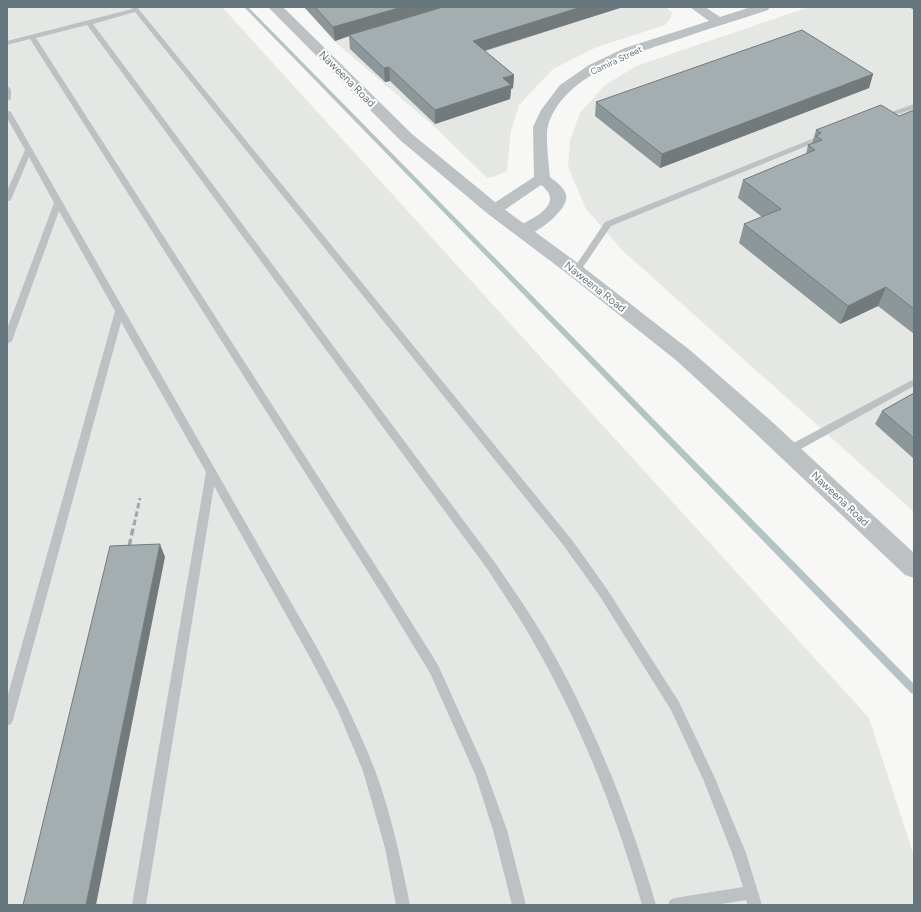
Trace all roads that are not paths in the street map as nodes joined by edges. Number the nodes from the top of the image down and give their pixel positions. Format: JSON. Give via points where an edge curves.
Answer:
{"nodes":[{"id":1,"x":275,"y":7,"type":"edge"},
{"id":2,"x":696,"y":7,"type":"edge"},
{"id":3,"x":764,"y":7,"type":"edge"},
{"id":4,"x":135,"y":9,"type":"edge"},
{"id":5,"x":719,"y":22,"type":"junction"},
{"id":6,"x":89,"y":23,"type":"junction"},
{"id":7,"x":32,"y":37,"type":"junction"},
{"id":8,"x":7,"y":43,"type":"edge"},
{"id":9,"x":7,"y":88,"type":"edge"},
{"id":10,"x":7,"y":99,"type":"edge"},
{"id":11,"x":914,"y":106,"type":"edge"},
{"id":12,"x":7,"y":112,"type":"edge"},
{"id":13,"x":878,"y":118,"type":"edge"},
{"id":14,"x":833,"y":134,"type":"edge"},
{"id":15,"x":28,"y":150,"type":"junction"},
{"id":16,"x":542,"y":179,"type":"junction"},
{"id":17,"x":7,"y":200,"type":"edge"},
{"id":18,"x":58,"y":202,"type":"junction"},
{"id":19,"x":494,"y":210,"type":"junction"},
{"id":20,"x":523,"y":231,"type":"junction"},
{"id":21,"x":576,"y":271,"type":"junction"},
{"id":22,"x":120,"y":311,"type":"junction"},
{"id":23,"x":7,"y":341,"type":"edge"},
{"id":24,"x":914,"y":382,"type":"edge"},
{"id":25,"x":788,"y":451,"type":"junction"},
{"id":26,"x":211,"y":472,"type":"junction"},
{"id":27,"x":914,"y":568,"type":"edge"},
{"id":28,"x":7,"y":720,"type":"edge"},
{"id":29,"x":753,"y":899,"type":"edge"},
{"id":30,"x":139,"y":905,"type":"edge"},
{"id":31,"x":403,"y":905,"type":"edge"},
{"id":32,"x":518,"y":905,"type":"edge"},
{"id":33,"x":649,"y":905,"type":"edge"},
{"id":34,"x":675,"y":905,"type":"edge"}],
"edges":[{"from":1,"to":19,"type":"street","name":"Naweena Road","via":[[406,137]]},
{"from":2,"to":5,"type":"street"},
{"from":3,"to":5,"type":"street","name":"Camira Street"},
{"from":4,"to":6,"type":"lane"},
{"from":4,"to":29,"type":"lane","via":[[568,543],[603,592],[675,706],[708,776],[739,853]]},
{"from":5,"to":16,"type":"street","name":"Camira Street","via":[[630,51],[594,68],[564,88],[548,110],[540,128]]},
{"from":6,"to":7,"type":"lane"},
{"from":6,"to":33,"type":"lane","via":[[492,567],[539,641],[575,706],[608,780]]},
{"from":7,"to":8,"type":"lane"},
{"from":7,"to":32,"type":"lane","via":[[434,670],[481,773],[500,830]]},
{"from":9,"to":10,"type":"lane"},
{"from":11,"to":13,"type":"lane"},
{"from":12,"to":15,"type":"lane"},
{"from":14,"to":21,"type":"lane","via":[[608,224]]},
{"from":15,"to":17,"type":"lane"},
{"from":15,"to":18,"type":"lane"},
{"from":16,"to":19,"type":"street"},
{"from":16,"to":20,"type":"street","via":[[556,190],[556,207]]},
{"from":18,"to":22,"type":"lane"},
{"from":18,"to":23,"type":"lane"},
{"from":19,"to":20,"type":"street","name":"Naweena Road"},
{"from":20,"to":21,"type":"street","name":"Naweena Road"},
{"from":21,"to":25,"type":"street","name":"Naweena Road","via":[[684,356]]},
{"from":22,"to":26,"type":"lane"},
{"from":22,"to":28,"type":"lane"},
{"from":24,"to":25,"type":"lane"},
{"from":25,"to":27,"type":"street","name":"Naweena Road"},
{"from":26,"to":30,"type":"lane"},
{"from":26,"to":31,"type":"lane","via":[[343,708],[369,771],[392,848]]},
{"from":29,"to":34,"type":"lane"}]}
